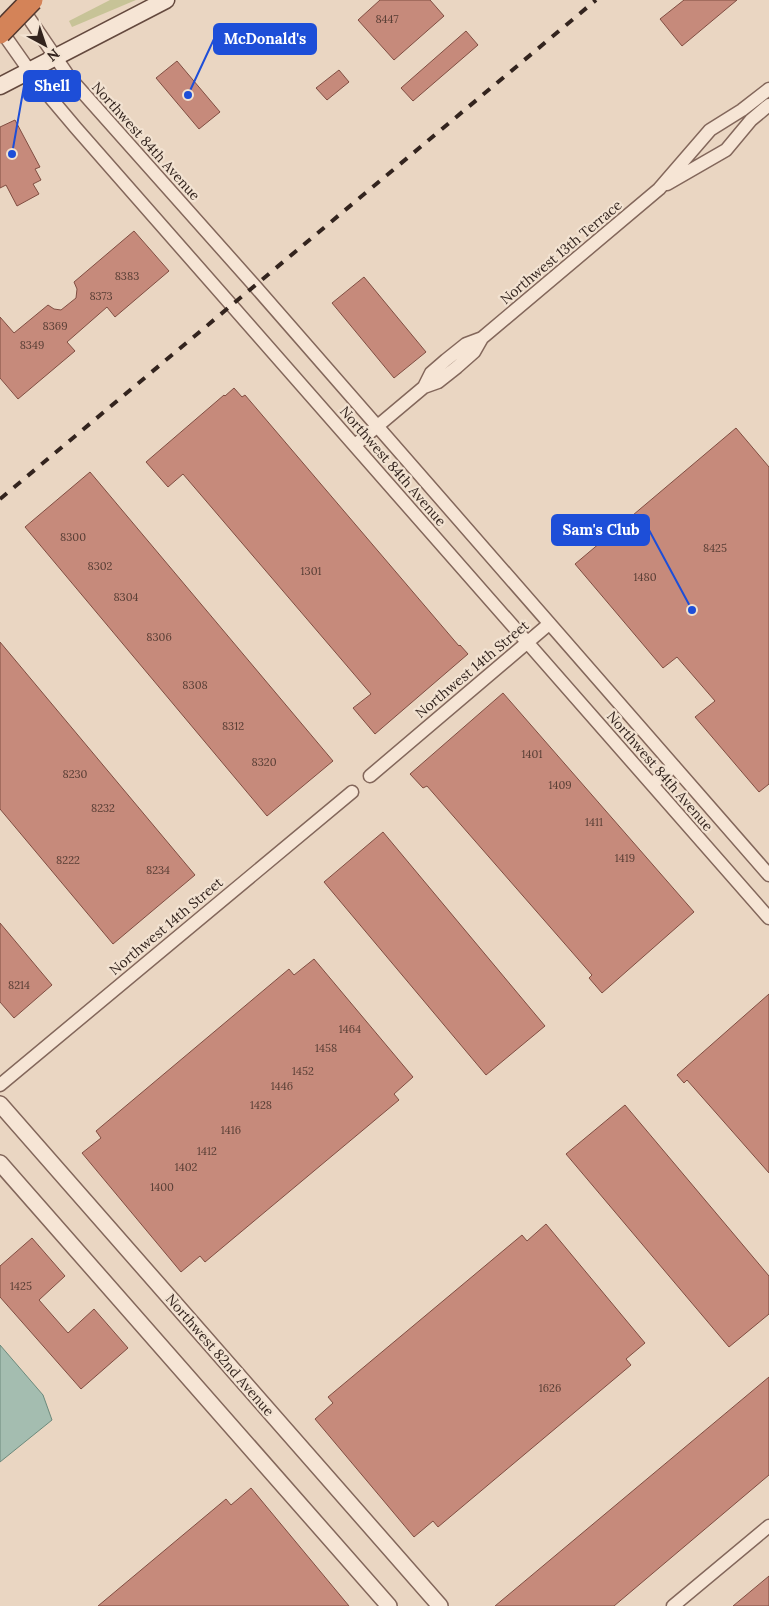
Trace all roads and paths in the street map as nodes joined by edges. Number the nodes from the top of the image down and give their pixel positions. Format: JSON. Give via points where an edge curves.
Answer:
{"nodes":[{"id":1,"x":40,"y":0,"type":"edge"},
{"id":2,"x":166,"y":0,"type":"edge"},
{"id":3,"x":27,"y":4,"type":"edge"},
{"id":4,"x":0,"y":19,"type":"edge"},
{"id":5,"x":0,"y":31,"type":"edge"},
{"id":6,"x":55,"y":58,"type":"junction"},
{"id":7,"x":29,"y":71,"type":"junction"},
{"id":8,"x":0,"y":86,"type":"edge"},
{"id":9,"x":769,"y":89,"type":"edge"},
{"id":10,"x":769,"y":105,"type":"edge"},
{"id":11,"x":659,"y":189,"type":"junction"},
{"id":12,"x":376,"y":427,"type":"junction"},
{"id":13,"x":354,"y":445,"type":"junction"},
{"id":14,"x":549,"y":624,"type":"junction"},
{"id":15,"x":527,"y":642,"type":"junction"},
{"id":16,"x":674,"y":766,"type":"junction"},
{"id":17,"x":370,"y":776,"type":"dead end"},
{"id":18,"x":652,"y":784,"type":"junction"},
{"id":19,"x":352,"y":792,"type":"dead end"},
{"id":20,"x":769,"y":875,"type":"edge"},
{"id":21,"x":769,"y":918,"type":"edge"},
{"id":22,"x":0,"y":1085,"type":"edge"},
{"id":23,"x":0,"y":1104,"type":"edge"},
{"id":24,"x":0,"y":1162,"type":"edge"},
{"id":25,"x":769,"y":1526,"type":"edge"},
{"id":26,"x":389,"y":1606,"type":"edge"},
{"id":27,"x":440,"y":1606,"type":"edge"},
{"id":28,"x":673,"y":1606,"type":"edge"}],
"edges":[{"from":1,"to":3,"type":"main road"},
{"from":2,"to":6,"type":"main road"},
{"from":3,"to":4,"type":"main road"},
{"from":3,"to":5,"type":"highway","bridge":true},
{"from":3,"to":6,"type":"street","name":"Northwest 84th Avenue"},
{"from":5,"to":7,"type":"street","name":"Northwest 84th Avenue"},
{"from":6,"to":7,"type":"main road"},
{"from":6,"to":12,"type":"street","name":"Northwest 84th Avenue"},
{"from":7,"to":8,"type":"main road"},
{"from":7,"to":13,"type":"street","name":"Northwest 84th Avenue"},
{"from":9,"to":11,"type":"street","name":"Northwest 13th Terrace","via":[[710,130]]},
{"from":10,"to":11,"type":"street","name":"Northwest 13th Terrace","via":[[751,120],[726,150]]},
{"from":11,"to":12,"type":"street","name":"Northwest 13th Terrace","via":[[482,338],[474,352],[457,367],[438,382],[424,387]]},
{"from":12,"to":13,"type":"street","name":"Northwest 13th Terrace"},
{"from":12,"to":14,"type":"street","name":"Northwest 84th Avenue"},
{"from":13,"to":15,"type":"street","name":"Northwest 84th Avenue"},
{"from":14,"to":15,"type":"street","name":"Northwest 14th Street"},
{"from":14,"to":16,"type":"street","name":"Northwest 84th Avenue"},
{"from":15,"to":17,"type":"street","name":"Northwest 14th Street"},
{"from":15,"to":18,"type":"street","name":"Northwest 84th Avenue"},
{"from":16,"to":18,"type":"street"},
{"from":16,"to":20,"type":"street","name":"Northwest 84th Avenue"},
{"from":18,"to":21,"type":"street","name":"Northwest 84th Avenue"},
{"from":19,"to":22,"type":"street","name":"Northwest 14th Street"},
{"from":23,"to":27,"type":"street","name":"Northwest 82nd Avenue"},
{"from":24,"to":26,"type":"street"},
{"from":25,"to":28,"type":"street"}]}
